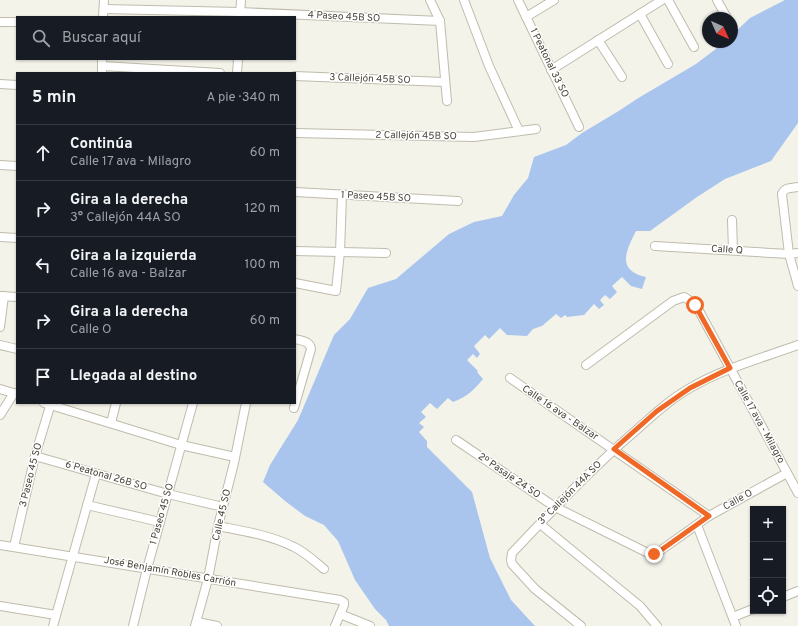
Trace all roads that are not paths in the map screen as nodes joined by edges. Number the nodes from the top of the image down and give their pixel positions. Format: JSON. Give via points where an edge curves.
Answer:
{"nodes":[{"id":1,"x":241,"y":0,"type":"edge"},
{"id":2,"x":430,"y":0,"type":"edge"},
{"id":3,"x":464,"y":0,"type":"edge"},
{"id":4,"x":518,"y":0,"type":"edge"},
{"id":5,"x":554,"y":0,"type":"edge"},
{"id":6,"x":662,"y":0,"type":"edge"},
{"id":7,"x":668,"y":0,"type":"edge"},
{"id":8,"x":717,"y":0,"type":"edge"},
{"id":9,"x":104,"y":8,"type":"edge"},
{"id":10,"x":724,"y":12,"type":"edge"},
{"id":11,"x":640,"y":14,"type":"junction"},
{"id":12,"x":240,"y":15,"type":"edge"},
{"id":13,"x":273,"y":16,"type":"edge"},
{"id":14,"x":526,"y":16,"type":"junction"},
{"id":15,"x":296,"y":17,"type":"edge"},
{"id":16,"x":440,"y":21,"type":"junction"},
{"id":17,"x":0,"y":22,"type":"edge"},
{"id":18,"x":16,"y":22,"type":"edge"},
{"id":19,"x":598,"y":40,"type":"junction"},
{"id":20,"x":694,"y":47,"type":"dead end"},
{"id":21,"x":238,"y":60,"type":"edge"},
{"id":22,"x":668,"y":64,"type":"dead end"},
{"id":23,"x":102,"y":66,"type":"edge"},
{"id":24,"x":551,"y":70,"type":"junction"},
{"id":25,"x":203,"y":72,"type":"edge"},
{"id":26,"x":237,"y":72,"type":"edge"},
{"id":27,"x":296,"y":76,"type":"edge"},
{"id":28,"x":622,"y":77,"type":"dead end"},
{"id":29,"x":444,"y":82,"type":"junction"},
{"id":30,"x":0,"y":84,"type":"edge"},
{"id":31,"x":16,"y":85,"type":"edge"},
{"id":32,"x":446,"y":101,"type":"dead end"},
{"id":33,"x":580,"y":127,"type":"dead end"},
{"id":34,"x":536,"y":129,"type":"dead end"},
{"id":35,"x":519,"y":132,"type":"junction"},
{"id":36,"x":296,"y":133,"type":"edge"},
{"id":37,"x":0,"y":164,"type":"edge"},
{"id":38,"x":16,"y":166,"type":"edge"},
{"id":39,"x":798,"y":187,"type":"edge"},
{"id":40,"x":296,"y":192,"type":"edge"},
{"id":41,"x":342,"y":195,"type":"junction"},
{"id":42,"x":458,"y":201,"type":"dead end"},
{"id":43,"x":732,"y":220,"type":"dead end"},
{"id":44,"x":0,"y":237,"type":"edge"},
{"id":45,"x":16,"y":238,"type":"edge"},
{"id":46,"x":655,"y":246,"type":"dead end"},
{"id":47,"x":733,"y":250,"type":"junction"},
{"id":48,"x":296,"y":251,"type":"edge"},
{"id":49,"x":340,"y":252,"type":"junction"},
{"id":50,"x":386,"y":253,"type":"dead end"},
{"id":51,"x":798,"y":253,"type":"edge"},
{"id":52,"x":788,"y":254,"type":"junction"},
{"id":53,"x":296,"y":282,"type":"edge"},
{"id":54,"x":798,"y":286,"type":"edge"},
{"id":55,"x":2,"y":296,"type":"edge"},
{"id":56,"x":16,"y":297,"type":"edge"},
{"id":57,"x":0,"y":327,"type":"edge"},
{"id":58,"x":296,"y":339,"type":"edge"},
{"id":59,"x":0,"y":345,"type":"edge"},
{"id":60,"x":798,"y":345,"type":"edge"},
{"id":61,"x":16,"y":349,"type":"edge"},
{"id":62,"x":586,"y":365,"type":"dead end"},
{"id":63,"x":730,"y":368,"type":"junction"},
{"id":64,"x":510,"y":378,"type":"dead end"},
{"id":65,"x":0,"y":389,"type":"edge"},
{"id":66,"x":16,"y":394,"type":"edge"},
{"id":67,"x":296,"y":401,"type":"edge"},
{"id":68,"x":48,"y":404,"type":"edge"},
{"id":69,"x":116,"y":404,"type":"edge"},
{"id":70,"x":193,"y":404,"type":"edge"},
{"id":71,"x":246,"y":404,"type":"edge"},
{"id":72,"x":295,"y":404,"type":"edge"},
{"id":73,"x":294,"y":408,"type":"dead end"},
{"id":74,"x":0,"y":415,"type":"edge"},
{"id":75,"x":111,"y":423,"type":"junction"},
{"id":76,"x":456,"y":440,"type":"dead end"},
{"id":77,"x":181,"y":445,"type":"junction"},
{"id":78,"x":614,"y":449,"type":"junction"},
{"id":79,"x":35,"y":456,"type":"junction"},
{"id":80,"x":235,"y":457,"type":"junction"},
{"id":81,"x":787,"y":473,"type":"junction"},
{"id":82,"x":96,"y":474,"type":"junction"},
{"id":83,"x":798,"y":493,"type":"edge"},
{"id":84,"x":168,"y":494,"type":"junction"},
{"id":85,"x":87,"y":505,"type":"junction"},
{"id":86,"x":223,"y":507,"type":"junction"},
{"id":87,"x":554,"y":507,"type":"junction"},
{"id":88,"x":709,"y":516,"type":"junction"},
{"id":89,"x":160,"y":522,"type":"junction"},
{"id":90,"x":540,"y":524,"type":"junction"},
{"id":91,"x":697,"y":525,"type":"junction"},
{"id":92,"x":218,"y":526,"type":"junction"},
{"id":93,"x":0,"y":545,"type":"edge"},
{"id":94,"x":14,"y":547,"type":"junction"},
{"id":95,"x":650,"y":554,"type":"joint"},
{"id":96,"x":72,"y":556,"type":"junction"},
{"id":97,"x":147,"y":568,"type":"junction"},
{"id":98,"x":324,"y":569,"type":"dead end"},
{"id":99,"x":208,"y":579,"type":"junction"},
{"id":100,"x":798,"y":591,"type":"edge"},
{"id":101,"x":786,"y":596,"type":"edge"},
{"id":102,"x":0,"y":606,"type":"edge"},
{"id":103,"x":750,"y":610,"type":"edge"},
{"id":104,"x":340,"y":614,"type":"junction"},
{"id":105,"x":56,"y":615,"type":"junction"},
{"id":106,"x":733,"y":617,"type":"junction"},
{"id":107,"x":196,"y":624,"type":"edge"},
{"id":108,"x":53,"y":626,"type":"edge"},
{"id":109,"x":133,"y":626,"type":"edge"},
{"id":110,"x":217,"y":626,"type":"edge"},
{"id":111,"x":334,"y":626,"type":"edge"},
{"id":112,"x":370,"y":626,"type":"edge"},
{"id":113,"x":581,"y":626,"type":"edge"},
{"id":114,"x":657,"y":626,"type":"edge"},
{"id":115,"x":736,"y":626,"type":"edge"}],
"edges":[{"from":1,"to":12,"type":"street"},
{"from":2,"to":16,"type":"street"},
{"from":3,"to":35,"type":"street","via":[[489,66]]},
{"from":4,"to":14,"type":"street","name":"1 Peatonal 33 SO"},
{"from":5,"to":14,"type":"street"},
{"from":6,"to":11,"type":"street"},
{"from":7,"to":20,"type":"street"},
{"from":8,"to":10,"type":"street"},
{"from":9,"to":12,"type":"street","name":"4 Paseo 45B SO"},
{"from":11,"to":19,"type":"street"},
{"from":11,"to":22,"type":"street"},
{"from":12,"to":13,"type":"street","name":"4 Paseo 45B SO"},
{"from":14,"to":24,"type":"street","name":"1 Peatonal 33 SO"},
{"from":15,"to":16,"type":"street","name":"4 Paseo 45B SO"},
{"from":16,"to":29,"type":"street"},
{"from":17,"to":18,"type":"street"},
{"from":19,"to":24,"type":"street"},
{"from":19,"to":28,"type":"street"},
{"from":21,"to":26,"type":"street"},
{"from":23,"to":25,"type":"street"},
{"from":24,"to":33,"type":"street","name":"1 Peatonal 33 SO"},
{"from":27,"to":29,"type":"street","name":"3 Callejón 45B SO"},
{"from":29,"to":32,"type":"street"},
{"from":30,"to":31,"type":"street"},
{"from":34,"to":35,"type":"street","name":"2 Callejón 45B SO"},
{"from":35,"to":36,"type":"street","name":"2 Callejón 45B SO","via":[[474,137]]},
{"from":37,"to":38,"type":"street"},
{"from":39,"to":52,"type":"street","via":[[787,188],[782,194]]},
{"from":40,"to":41,"type":"street","name":"1 Paseo 45B SO"},
{"from":41,"to":42,"type":"street","name":"1 Paseo 45B SO"},
{"from":41,"to":49,"type":"street"},
{"from":43,"to":47,"type":"street"},
{"from":44,"to":45,"type":"street"},
{"from":46,"to":47,"type":"street","name":"Calle Q"},
{"from":47,"to":52,"type":"street","name":"Calle Q"},
{"from":48,"to":49,"type":"street"},
{"from":49,"to":50,"type":"street"},
{"from":49,"to":53,"type":"street","via":[[336,290]]},
{"from":51,"to":52,"type":"street","name":"Calle Q"},
{"from":52,"to":54,"type":"street"},
{"from":55,"to":56,"type":"street"},
{"from":55,"to":57,"type":"street"},
{"from":58,"to":67,"type":"street","via":[[305,341],[311,346]]},
{"from":59,"to":61,"type":"street"},
{"from":60,"to":63,"type":"street","name":"3° Callejón 44A SO"},
{"from":62,"to":63,"type":"street","name":"Calle 17 ava - Milagro","via":[[679,298],[684,297],[695,305]]},
{"from":63,"to":78,"type":"street","name":"3° Callejón 44A SO","via":[[690,388],[657,411]]},
{"from":63,"to":81,"type":"street","name":"Calle 17 ava - Milagro"},
{"from":64,"to":78,"type":"street","name":"Calle 16 ava - Balzar"},
{"from":65,"to":66,"type":"street"},
{"from":66,"to":74,"type":"street"},
{"from":68,"to":75,"type":"street"},
{"from":68,"to":79,"type":"street","name":"3 Paseo 45 SO"},
{"from":69,"to":75,"type":"street"},
{"from":70,"to":77,"type":"street","name":"1 Paseo 45 SO"},
{"from":71,"to":80,"type":"street","name":"Calle 45 SO"},
{"from":72,"to":73,"type":"street"},
{"from":75,"to":77,"type":"street"},
{"from":76,"to":87,"type":"street","name":"2º Pasaje 24 SO"},
{"from":77,"to":80,"type":"street"},
{"from":77,"to":84,"type":"street","name":"1 Paseo 45 SO"},
{"from":78,"to":87,"type":"street","name":"3° Callejón 44A SO"},
{"from":78,"to":88,"type":"street","name":"Calle 16 ava - Balzar"},
{"from":79,"to":82,"type":"street","name":"6 Peatonal 26B SO"},
{"from":79,"to":94,"type":"street","name":"3 Paseo 45 SO"},
{"from":80,"to":86,"type":"street","name":"Calle 45 SO"},
{"from":81,"to":83,"type":"street","name":"Calle 17 ava - Milagro"},
{"from":81,"to":88,"type":"street","name":"Calle O"},
{"from":82,"to":84,"type":"street","name":"6 Peatonal 26B SO"},
{"from":82,"to":85,"type":"street"},
{"from":84,"to":86,"type":"street","name":"6 Peatonal 26B SO"},
{"from":84,"to":89,"type":"street","name":"1 Paseo 45 SO"},
{"from":85,"to":89,"type":"street"},
{"from":85,"to":96,"type":"street"},
{"from":86,"to":92,"type":"street","name":"Calle 45 SO"},
{"from":87,"to":90,"type":"street","name":"3° Callejón 44A SO"},
{"from":87,"to":95,"type":"street","name":"2º Pasaje 24 SO"},
{"from":88,"to":91,"type":"street","name":"Calle O"},
{"from":89,"to":97,"type":"street","name":"1 Paseo 45 SO"},
{"from":90,"to":113,"type":"street","name":"3° Callejón 44A SO","via":[[512,553],[510,560],[535,589]]},
{"from":90,"to":114,"type":"street","via":[[640,606]]},
{"from":91,"to":95,"type":"street","name":"Calle O","via":[[657,553]]},
{"from":91,"to":106,"type":"street"},
{"from":92,"to":98,"type":"street","via":[[283,542],[304,552]]},
{"from":92,"to":99,"type":"street","name":"Calle 45 SO"},
{"from":93,"to":94,"type":"street","name":"José Benjamín Robles Carrión"},
{"from":94,"to":96,"type":"street","name":"José Benjamín Robles Carrión"},
{"from":96,"to":97,"type":"street","name":"José Benjamín Robles Carrión"},
{"from":96,"to":105,"type":"street"},
{"from":97,"to":99,"type":"street","name":"José Benjamín Robles Carrión"},
{"from":97,"to":109,"type":"street","name":"1 Paseo 45 SO"},
{"from":99,"to":104,"type":"street","name":"José Benjamín Robles Carrión","via":[[340,600],[344,604]]},
{"from":99,"to":107,"type":"street","name":"Calle 45 SO"},
{"from":100,"to":101,"type":"street"},
{"from":102,"to":105,"type":"street"},
{"from":103,"to":106,"type":"street"},
{"from":104,"to":111,"type":"street"},
{"from":104,"to":112,"type":"street"},
{"from":105,"to":108,"type":"street"},
{"from":106,"to":115,"type":"street"},
{"from":107,"to":110,"type":"street"}]}
